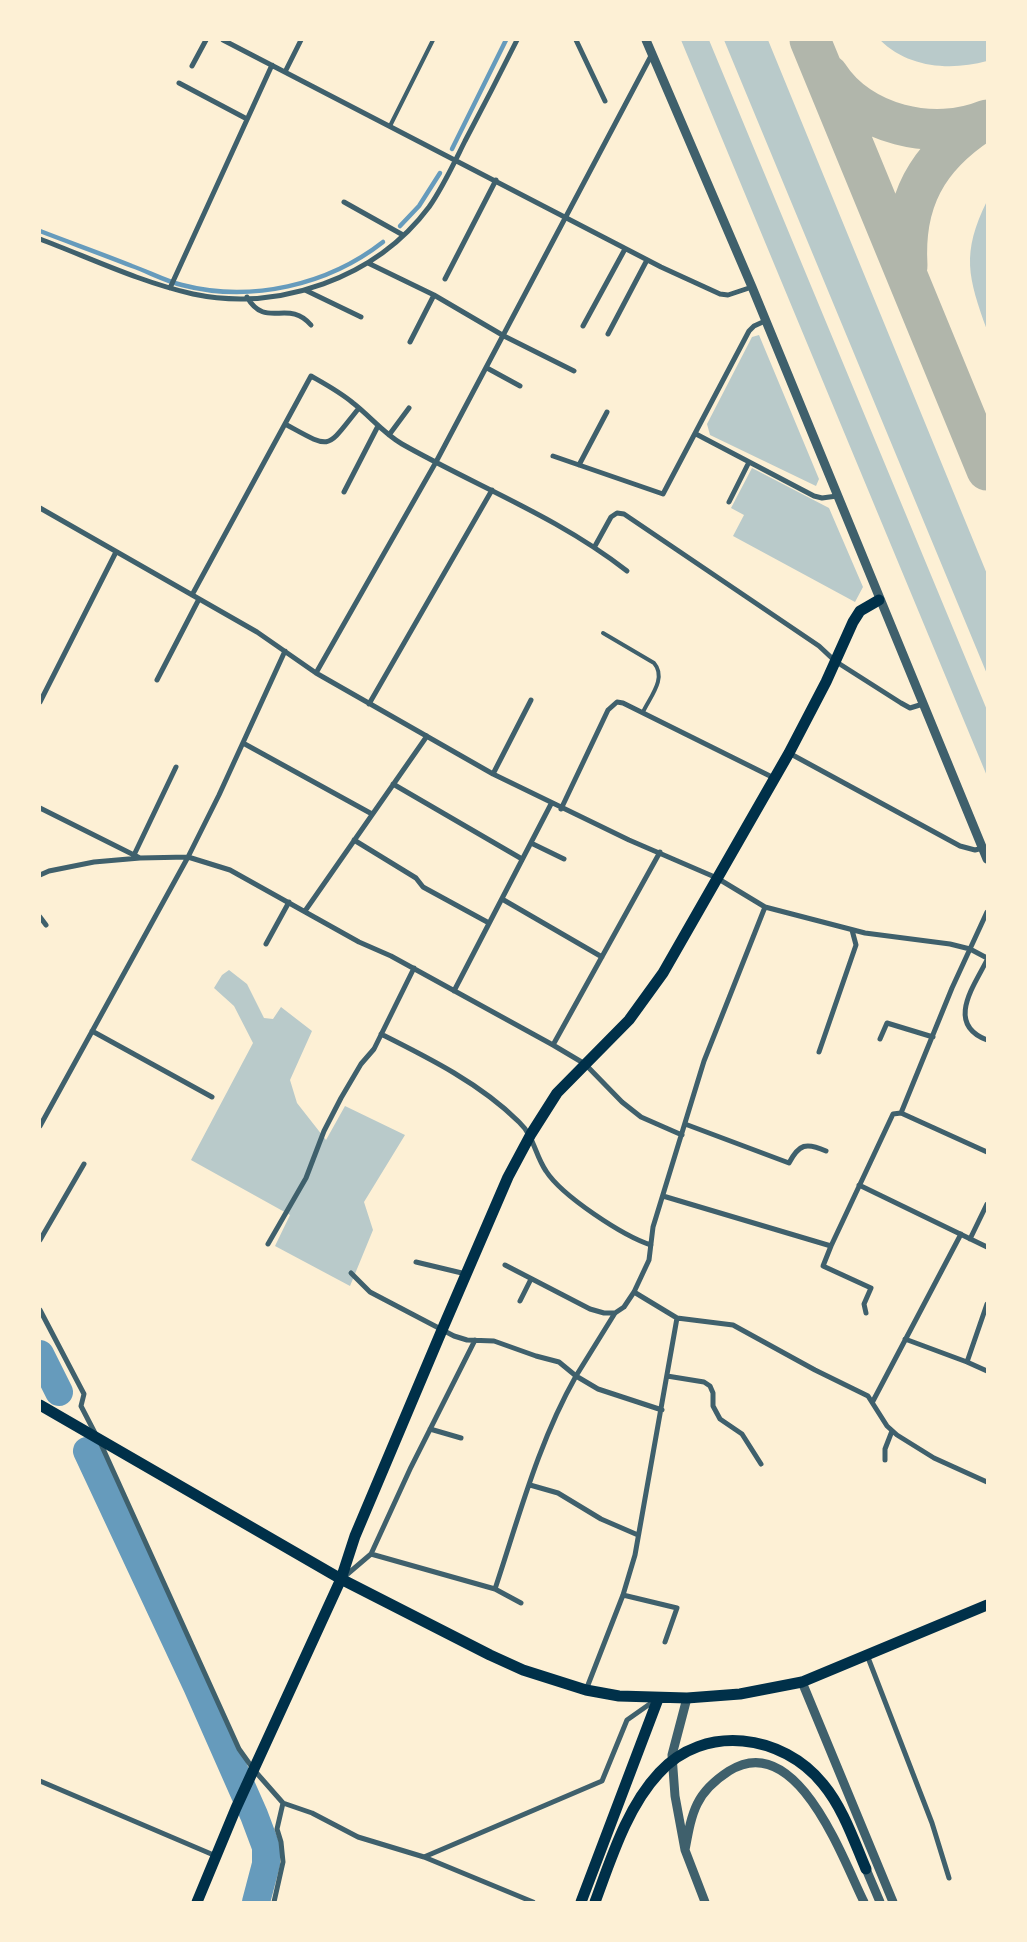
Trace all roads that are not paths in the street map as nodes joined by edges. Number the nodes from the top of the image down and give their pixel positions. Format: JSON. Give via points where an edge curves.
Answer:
{"nodes":[{"id":1,"x":206,"y":40,"type":"edge"},
{"id":2,"x":222,"y":40,"type":"edge"},
{"id":3,"x":302,"y":40,"type":"edge"},
{"id":4,"x":433,"y":40,"type":"edge"},
{"id":5,"x":517,"y":40,"type":"edge"},
{"id":6,"x":576,"y":40,"type":"edge"},
{"id":7,"x":646,"y":40,"type":"edge"},
{"id":8,"x":652,"y":54,"type":"junction"},
{"id":9,"x":272,"y":65,"type":"junction"},
{"id":10,"x":192,"y":66,"type":"dead end"},
{"id":11,"x":285,"y":72,"type":"junction"},
{"id":12,"x":179,"y":83,"type":"dead end"},
{"id":13,"x":605,"y":101,"type":"dead end"},
{"id":14,"x":248,"y":118,"type":"junction"},
{"id":15,"x":390,"y":126,"type":"junction"},
{"id":16,"x":456,"y":160,"type":"junction"},
{"id":17,"x":496,"y":180,"type":"junction"},
{"id":18,"x":344,"y":202,"type":"dead end"},
{"id":19,"x":567,"y":218,"type":"junction"},
{"id":20,"x":403,"y":235,"type":"junction"},
{"id":21,"x":40,"y":239,"type":"edge"},
{"id":22,"x":625,"y":249,"type":"junction"},
{"id":23,"x":647,"y":260,"type":"junction"},
{"id":24,"x":368,"y":263,"type":"junction"},
{"id":25,"x":444,"y":279,"type":"dead end"},
{"id":26,"x":171,"y":286,"type":"junction"},
{"id":27,"x":752,"y":287,"type":"junction"},
{"id":28,"x":305,"y":290,"type":"junction"},
{"id":29,"x":434,"y":296,"type":"junction"},
{"id":30,"x":247,"y":297,"type":"junction"},
{"id":31,"x":361,"y":317,"type":"dead end"},
{"id":32,"x":765,"y":321,"type":"junction"},
{"id":33,"x":311,"y":325,"type":"dead end"},
{"id":34,"x":583,"y":326,"type":"dead end"},
{"id":35,"x":608,"y":334,"type":"dead end"},
{"id":36,"x":504,"y":336,"type":"junction"},
{"id":37,"x":410,"y":342,"type":"dead end"},
{"id":38,"x":486,"y":368,"type":"junction"},
{"id":39,"x":574,"y":371,"type":"dead end"},
{"id":40,"x":520,"y":386,"type":"dead end"},
{"id":41,"x":359,"y":408,"type":"junction"},
{"id":42,"x":408,"y":408,"type":"dead end"},
{"id":43,"x":607,"y":412,"type":"dead end"},
{"id":44,"x":285,"y":424,"type":"junction"},
{"id":45,"x":378,"y":426,"type":"junction"},
{"id":46,"x":696,"y":434,"type":"junction"},
{"id":47,"x":389,"y":435,"type":"junction"},
{"id":48,"x":553,"y":456,"type":"dead end"},
{"id":49,"x":436,"y":462,"type":"junction"},
{"id":50,"x":749,"y":462,"type":"junction"},
{"id":51,"x":579,"y":465,"type":"junction"},
{"id":52,"x":492,"y":490,"type":"junction"},
{"id":53,"x":344,"y":492,"type":"dead end"},
{"id":54,"x":837,"y":496,"type":"junction"},
{"id":55,"x":728,"y":502,"type":"dead end"},
{"id":56,"x":40,"y":508,"type":"edge"},
{"id":57,"x":595,"y":546,"type":"junction"},
{"id":58,"x":116,"y":552,"type":"junction"},
{"id":59,"x":627,"y":571,"type":"dead end"},
{"id":60,"x":192,"y":595,"type":"junction"},
{"id":61,"x":199,"y":599,"type":"junction"},
{"id":62,"x":879,"y":600,"type":"junction"},
{"id":63,"x":603,"y":633,"type":"dead end"},
{"id":64,"x":285,"y":651,"type":"junction"},
{"id":65,"x":835,"y":661,"type":"junction"},
{"id":66,"x":316,"y":673,"type":"junction"},
{"id":67,"x":157,"y":680,"type":"dead end"},
{"id":68,"x":531,"y":700,"type":"dead end"},
{"id":69,"x":40,"y":702,"type":"edge"},
{"id":70,"x":369,"y":704,"type":"junction"},
{"id":71,"x":922,"y":704,"type":"junction"},
{"id":72,"x":643,"y":712,"type":"junction"},
{"id":73,"x":426,"y":736,"type":"junction"},
{"id":74,"x":243,"y":743,"type":"junction"},
{"id":75,"x":790,"y":753,"type":"junction"},
{"id":76,"x":176,"y":767,"type":"dead end"},
{"id":77,"x":493,"y":774,"type":"junction"},
{"id":78,"x":775,"y":778,"type":"junction"},
{"id":79,"x":393,"y":784,"type":"junction"},
{"id":80,"x":551,"y":804,"type":"junction"},
{"id":81,"x":40,"y":808,"type":"edge"},
{"id":82,"x":561,"y":809,"type":"junction"},
{"id":83,"x":372,"y":814,"type":"junction"},
{"id":84,"x":354,"y":840,"type":"junction"},
{"id":85,"x":531,"y":843,"type":"junction"},
{"id":86,"x":982,"y":848,"type":"junction"},
{"id":87,"x":660,"y":852,"type":"junction"},
{"id":88,"x":134,"y":855,"type":"junction"},
{"id":89,"x":188,"y":857,"type":"junction"},
{"id":90,"x":140,"y":858,"type":"junction"},
{"id":91,"x":522,"y":859,"type":"junction"},
{"id":92,"x":564,"y":859,"type":"dead end"},
{"id":93,"x":987,"y":859,"type":"edge"},
{"id":94,"x":40,"y":875,"type":"edge"},
{"id":95,"x":717,"y":878,"type":"junction"},
{"id":96,"x":502,"y":899,"type":"junction"},
{"id":97,"x":289,"y":902,"type":"junction"},
{"id":98,"x":765,"y":907,"type":"junction"},
{"id":99,"x":305,"y":911,"type":"junction"},
{"id":100,"x":987,"y":912,"type":"edge"},
{"id":101,"x":40,"y":917,"type":"edge"},
{"id":102,"x":489,"y":923,"type":"junction"},
{"id":103,"x":46,"y":925,"type":"dead end"},
{"id":104,"x":852,"y":930,"type":"junction"},
{"id":105,"x":266,"y":944,"type":"dead end"},
{"id":106,"x":970,"y":949,"type":"junction"},
{"id":107,"x":602,"y":957,"type":"junction"},
{"id":108,"x":987,"y":959,"type":"edge"},
{"id":109,"x":414,"y":968,"type":"junction"},
{"id":110,"x":454,"y":990,"type":"junction"},
{"id":111,"x":92,"y":1031,"type":"junction"},
{"id":112,"x":381,"y":1034,"type":"junction"},
{"id":113,"x":933,"y":1037,"type":"junction"},
{"id":114,"x":880,"y":1039,"type":"dead end"},
{"id":115,"x":987,"y":1040,"type":"edge"},
{"id":116,"x":553,"y":1045,"type":"junction"},
{"id":117,"x":820,"y":1052,"type":"dead end"},
{"id":118,"x":585,"y":1064,"type":"junction"},
{"id":119,"x":212,"y":1097,"type":"dead end"},
{"id":120,"x":901,"y":1113,"type":"junction"},
{"id":121,"x":685,"y":1124,"type":"junction"},
{"id":122,"x":40,"y":1126,"type":"edge"},
{"id":123,"x":531,"y":1134,"type":"junction"},
{"id":124,"x":682,"y":1136,"type":"junction"},
{"id":125,"x":826,"y":1150,"type":"dead end"},
{"id":126,"x":987,"y":1152,"type":"edge"},
{"id":127,"x":84,"y":1164,"type":"dead end"},
{"id":128,"x":859,"y":1185,"type":"junction"},
{"id":129,"x":663,"y":1196,"type":"junction"},
{"id":130,"x":987,"y":1204,"type":"edge"},
{"id":131,"x":961,"y":1234,"type":"junction"},
{"id":132,"x":970,"y":1239,"type":"junction"},
{"id":133,"x":40,"y":1240,"type":"edge"},
{"id":134,"x":268,"y":1244,"type":"dead end"},
{"id":135,"x":651,"y":1245,"type":"junction"},
{"id":136,"x":831,"y":1246,"type":"junction"},
{"id":137,"x":987,"y":1247,"type":"edge"},
{"id":138,"x":416,"y":1262,"type":"dead end"},
{"id":139,"x":505,"y":1265,"type":"dead end"},
{"id":140,"x":351,"y":1273,"type":"dead end"},
{"id":141,"x":466,"y":1274,"type":"junction"},
{"id":142,"x":532,"y":1279,"type":"junction"},
{"id":143,"x":634,"y":1292,"type":"junction"},
{"id":144,"x":520,"y":1301,"type":"dead end"},
{"id":145,"x":987,"y":1304,"type":"edge"},
{"id":146,"x":40,"y":1310,"type":"edge"},
{"id":147,"x":615,"y":1313,"type":"junction"},
{"id":148,"x":866,"y":1313,"type":"dead end"},
{"id":149,"x":677,"y":1318,"type":"junction"},
{"id":150,"x":981,"y":1321,"type":"junction"},
{"id":151,"x":987,"y":1324,"type":"edge"},
{"id":152,"x":442,"y":1330,"type":"junction"},
{"id":153,"x":905,"y":1339,"type":"junction"},
{"id":154,"x":475,"y":1340,"type":"junction"},
{"id":155,"x":967,"y":1362,"type":"junction"},
{"id":156,"x":987,"y":1371,"type":"edge"},
{"id":157,"x":576,"y":1376,"type":"junction"},
{"id":158,"x":668,"y":1376,"type":"junction"},
{"id":159,"x":873,"y":1401,"type":"junction"},
{"id":160,"x":40,"y":1405,"type":"edge"},
{"id":161,"x":662,"y":1410,"type":"junction"},
{"id":162,"x":430,"y":1429,"type":"junction"},
{"id":163,"x":892,"y":1431,"type":"junction"},
{"id":164,"x":461,"y":1438,"type":"dead end"},
{"id":165,"x":98,"y":1439,"type":"junction"},
{"id":166,"x":885,"y":1460,"type":"dead end"},
{"id":167,"x":761,"y":1464,"type":"dead end"},
{"id":168,"x":987,"y":1482,"type":"edge"},
{"id":169,"x":530,"y":1485,"type":"junction"},
{"id":170,"x":638,"y":1535,"type":"junction"},
{"id":171,"x":371,"y":1554,"type":"junction"},
{"id":172,"x":342,"y":1579,"type":"junction"},
{"id":173,"x":495,"y":1589,"type":"junction"},
{"id":174,"x":623,"y":1595,"type":"junction"},
{"id":175,"x":522,"y":1603,"type":"dead end"},
{"id":176,"x":987,"y":1605,"type":"edge"},
{"id":177,"x":665,"y":1642,"type":"dead end"},
{"id":178,"x":866,"y":1655,"type":"junction"},
{"id":179,"x":802,"y":1682,"type":"junction"},
{"id":180,"x":586,"y":1690,"type":"junction"},
{"id":181,"x":658,"y":1698,"type":"junction"},
{"id":182,"x":687,"y":1698,"type":"junction"},
{"id":183,"x":252,"y":1774,"type":"junction"},
{"id":184,"x":40,"y":1781,"type":"edge"},
{"id":185,"x":284,"y":1803,"type":"junction"},
{"id":186,"x":685,"y":1850,"type":"junction"},
{"id":187,"x":216,"y":1856,"type":"junction"},
{"id":188,"x":424,"y":1857,"type":"junction"},
{"id":189,"x":866,"y":1869,"type":"joint"},
{"id":190,"x":949,"y":1878,"type":"dead end"},
{"id":191,"x":197,"y":1902,"type":"edge"},
{"id":192,"x":274,"y":1902,"type":"edge"},
{"id":193,"x":533,"y":1902,"type":"edge"},
{"id":194,"x":581,"y":1902,"type":"edge"},
{"id":195,"x":595,"y":1902,"type":"edge"},
{"id":196,"x":705,"y":1902,"type":"edge"},
{"id":197,"x":864,"y":1902,"type":"edge"},
{"id":198,"x":880,"y":1902,"type":"edge"},
{"id":199,"x":893,"y":1902,"type":"edge"}],
"edges":[{"from":1,"to":10,"type":"street"},
{"from":2,"to":9,"type":"street"},
{"from":3,"to":11,"type":"street"},
{"from":4,"to":15,"type":"lane"},
{"from":5,"to":16,"type":"street"},
{"from":6,"to":13,"type":"street"},
{"from":7,"to":8,"type":"street"},
{"from":8,"to":19,"type":"street"},
{"from":8,"to":27,"type":"street"},
{"from":9,"to":11,"type":"street"},
{"from":9,"to":14,"type":"street"},
{"from":11,"to":15,"type":"street"},
{"from":12,"to":14,"type":"street"},
{"from":14,"to":26,"type":"street"},
{"from":15,"to":16,"type":"street"},
{"from":16,"to":17,"type":"street"},
{"from":16,"to":20,"type":"street","via":[[430,205]]},
{"from":17,"to":19,"type":"street"},
{"from":17,"to":25,"type":"street"},
{"from":18,"to":20,"type":"street"},
{"from":19,"to":22,"type":"street"},
{"from":19,"to":36,"type":"street"},
{"from":20,"to":24,"type":"street"},
{"from":21,"to":26,"type":"street"},
{"from":22,"to":23,"type":"street"},
{"from":22,"to":34,"type":"street"},
{"from":23,"to":27,"type":"street","via":[[720,294],[728,295]]},
{"from":23,"to":35,"type":"street"},
{"from":24,"to":28,"type":"street"},
{"from":24,"to":29,"type":"street"},
{"from":26,"to":30,"type":"street","via":[[223,298]]},
{"from":27,"to":32,"type":"street"},
{"from":28,"to":30,"type":"street"},
{"from":28,"to":31,"type":"street"},
{"from":29,"to":36,"type":"street"},
{"from":29,"to":37,"type":"street"},
{"from":30,"to":33,"type":"street","via":[[253,308],[259,311],[266,314],[293,312]]},
{"from":32,"to":46,"type":"street","via":[[749,331]]},
{"from":32,"to":54,"type":"street"},
{"from":36,"to":38,"type":"street"},
{"from":36,"to":39,"type":"street"},
{"from":38,"to":40,"type":"street"},
{"from":38,"to":49,"type":"street"},
{"from":41,"to":44,"type":"street","via":[[333,440],[326,443]]},
{"from":41,"to":44,"type":"street","via":[[311,376]]},
{"from":41,"to":45,"type":"street"},
{"from":42,"to":47,"type":"street"},
{"from":43,"to":51,"type":"street"},
{"from":44,"to":60,"type":"street"},
{"from":45,"to":47,"type":"street"},
{"from":45,"to":53,"type":"street"},
{"from":46,"to":50,"type":"street"},
{"from":46,"to":51,"type":"street","via":[[663,494]]},
{"from":47,"to":49,"type":"street"},
{"from":48,"to":51,"type":"street"},
{"from":49,"to":52,"type":"street"},
{"from":49,"to":66,"type":"street"},
{"from":50,"to":54,"type":"street","via":[[814,496]]},
{"from":50,"to":55,"type":"street"},
{"from":52,"to":57,"type":"street"},
{"from":52,"to":70,"type":"street"},
{"from":54,"to":62,"type":"street"},
{"from":56,"to":58,"type":"street"},
{"from":57,"to":59,"type":"street"},
{"from":57,"to":65,"type":"street","via":[[611,517],[617,513],[624,514],[819,646]]},
{"from":58,"to":60,"type":"street"},
{"from":58,"to":69,"type":"street"},
{"from":60,"to":61,"type":"street"},
{"from":61,"to":64,"type":"street"},
{"from":61,"to":67,"type":"street"},
{"from":62,"to":65,"type":"main road","via":[[860,611]]},
{"from":62,"to":71,"type":"street"},
{"from":63,"to":72,"type":"lane","via":[[659,668],[660,678]]},
{"from":64,"to":66,"type":"street"},
{"from":64,"to":74,"type":"street"},
{"from":65,"to":71,"type":"street","via":[[910,708]]},
{"from":65,"to":75,"type":"main road"},
{"from":66,"to":70,"type":"street"},
{"from":68,"to":77,"type":"street"},
{"from":70,"to":73,"type":"street"},
{"from":71,"to":86,"type":"street"},
{"from":72,"to":78,"type":"street"},
{"from":72,"to":82,"type":"street","via":[[623,703],[612,704]]},
{"from":73,"to":77,"type":"street"},
{"from":73,"to":79,"type":"street"},
{"from":74,"to":83,"type":"street"},
{"from":74,"to":89,"type":"street"},
{"from":75,"to":78,"type":"main road"},
{"from":75,"to":86,"type":"street","via":[[960,846],[974,850]]},
{"from":76,"to":88,"type":"street"},
{"from":77,"to":80,"type":"street"},
{"from":78,"to":95,"type":"main road"},
{"from":79,"to":83,"type":"street"},
{"from":79,"to":91,"type":"street"},
{"from":80,"to":82,"type":"street"},
{"from":80,"to":85,"type":"street"},
{"from":81,"to":88,"type":"street"},
{"from":82,"to":87,"type":"street"},
{"from":83,"to":84,"type":"street"},
{"from":84,"to":99,"type":"street"},
{"from":84,"to":102,"type":"street","via":[[416,878],[423,887]]},
{"from":85,"to":91,"type":"street"},
{"from":85,"to":92,"type":"street"},
{"from":86,"to":93,"type":"street"},
{"from":87,"to":95,"type":"street"},
{"from":87,"to":107,"type":"street"},
{"from":88,"to":90,"type":"street"},
{"from":89,"to":90,"type":"street"},
{"from":89,"to":97,"type":"street","via":[[230,870]]},
{"from":89,"to":111,"type":"street"},
{"from":90,"to":94,"type":"street","via":[[78,864]]},
{"from":91,"to":96,"type":"street"},
{"from":95,"to":98,"type":"street"},
{"from":95,"to":118,"type":"main road","via":[[663,973],[629,1020]]},
{"from":96,"to":102,"type":"street"},
{"from":96,"to":107,"type":"street"},
{"from":97,"to":99,"type":"street"},
{"from":97,"to":105,"type":"street"},
{"from":98,"to":104,"type":"street"},
{"from":98,"to":121,"type":"street","via":[[704,1061]]},
{"from":99,"to":109,"type":"street"},
{"from":100,"to":106,"type":"street"},
{"from":101,"to":103,"type":"street"},
{"from":102,"to":110,"type":"street"},
{"from":104,"to":106,"type":"street"},
{"from":104,"to":117,"type":"street","via":[[856,945]]},
{"from":106,"to":108,"type":"street"},
{"from":106,"to":113,"type":"street"},
{"from":107,"to":116,"type":"street"},
{"from":108,"to":115,"type":"street","via":[[964,1011],[972,1030]]},
{"from":109,"to":110,"type":"street"},
{"from":109,"to":112,"type":"street"},
{"from":110,"to":116,"type":"street"},
{"from":111,"to":119,"type":"street"},
{"from":111,"to":122,"type":"street"},
{"from":112,"to":123,"type":"street","via":[[433,1059],[462,1078],[519,1121]]},
{"from":112,"to":134,"type":"street","via":[[341,1098],[306,1178]]},
{"from":113,"to":114,"type":"street","via":[[887,1023]]},
{"from":113,"to":120,"type":"street"},
{"from":116,"to":118,"type":"street"},
{"from":118,"to":123,"type":"main road","via":[[557,1094]]},
{"from":118,"to":124,"type":"street","via":[[631,1110]]},
{"from":120,"to":126,"type":"street"},
{"from":120,"to":128,"type":"street","via":[[893,1114]]},
{"from":121,"to":124,"type":"street"},
{"from":121,"to":125,"type":"street","via":[[788,1163],[796,1149],[806,1145]]},
{"from":123,"to":135,"type":"street","via":[[546,1171],[555,1183],[630,1237]]},
{"from":123,"to":141,"type":"main road","via":[[508,1177]]},
{"from":124,"to":129,"type":"street"},
{"from":127,"to":133,"type":"street"},
{"from":128,"to":131,"type":"street"},
{"from":128,"to":136,"type":"street"},
{"from":129,"to":135,"type":"street","via":[[652,1227]]},
{"from":129,"to":136,"type":"street"},
{"from":130,"to":132,"type":"street"},
{"from":131,"to":132,"type":"street"},
{"from":131,"to":153,"type":"street"},
{"from":132,"to":137,"type":"street"},
{"from":135,"to":143,"type":"street","via":[[649,1260]]},
{"from":136,"to":148,"type":"street","via":[[823,1266],[871,1288],[864,1304]]},
{"from":138,"to":141,"type":"street"},
{"from":139,"to":142,"type":"street"},
{"from":140,"to":152,"type":"street","via":[[370,1292]]},
{"from":141,"to":152,"type":"main road"},
{"from":142,"to":144,"type":"street"},
{"from":142,"to":147,"type":"street","via":[[590,1309]]},
{"from":143,"to":147,"type":"street","via":[[624,1307]]},
{"from":143,"to":149,"type":"street"},
{"from":145,"to":150,"type":"street"},
{"from":146,"to":165,"type":"street","via":[[84,1394],[81,1406]]},
{"from":147,"to":157,"type":"street"},
{"from":149,"to":158,"type":"street"},
{"from":149,"to":159,"type":"street","via":[[733,1325]]},
{"from":150,"to":151,"type":"street"},
{"from":150,"to":155,"type":"street"},
{"from":152,"to":154,"type":"street"},
{"from":152,"to":172,"type":"main road","via":[[355,1536]]},
{"from":153,"to":155,"type":"street"},
{"from":153,"to":159,"type":"street"},
{"from":154,"to":157,"type":"street","via":[[494,1341],[558,1362]]},
{"from":154,"to":162,"type":"street"},
{"from":155,"to":156,"type":"street"},
{"from":157,"to":161,"type":"street","via":[[598,1389]]},
{"from":157,"to":169,"type":"street","via":[[556,1411]]},
{"from":158,"to":161,"type":"street"},
{"from":158,"to":167,"type":"street","via":[[704,1382],[710,1386],[714,1393],[713,1406],[720,1419],[742,1434]]},
{"from":159,"to":163,"type":"street"},
{"from":160,"to":165,"type":"main road"},
{"from":161,"to":170,"type":"street"},
{"from":162,"to":164,"type":"street"},
{"from":162,"to":171,"type":"street"},
{"from":163,"to":166,"type":"street","via":[[885,1449]]},
{"from":163,"to":168,"type":"street","via":[[934,1458]]},
{"from":165,"to":172,"type":"main road"},
{"from":165,"to":183,"type":"street"},
{"from":169,"to":170,"type":"street","via":[[558,1493],[601,1519]]},
{"from":169,"to":173,"type":"street"},
{"from":170,"to":174,"type":"street"},
{"from":171,"to":172,"type":"street"},
{"from":171,"to":173,"type":"street"},
{"from":172,"to":180,"type":"main road","via":[[490,1655]]},
{"from":172,"to":183,"type":"main road"},
{"from":173,"to":175,"type":"street"},
{"from":174,"to":177,"type":"street","via":[[677,1608]]},
{"from":174,"to":180,"type":"street"},
{"from":176,"to":178,"type":"main road"},
{"from":178,"to":179,"type":"main road"},
{"from":178,"to":190,"type":"street","via":[[932,1823]]},
{"from":179,"to":182,"type":"main road","via":[[740,1694]]},
{"from":179,"to":199,"type":"street"},
{"from":180,"to":181,"type":"main road"},
{"from":181,"to":182,"type":"main road"},
{"from":181,"to":188,"type":"street","via":[[627,1720],[602,1781]]},
{"from":181,"to":194,"type":"main road"},
{"from":182,"to":186,"type":"street","via":[[672,1755],[675,1796]]},
{"from":183,"to":185,"type":"street"},
{"from":183,"to":187,"type":"main road"},
{"from":184,"to":187,"type":"street"},
{"from":185,"to":188,"type":"street","via":[[312,1813],[367,1841]]},
{"from":185,"to":192,"type":"street","via":[[277,1829],[283,1862]]},
{"from":186,"to":196,"type":"street"},
{"from":186,"to":197,"type":"street","via":[[692,1812],[705,1791],[734,1768],[749,1763],[769,1764],[789,1776],[819,1809]]},
{"from":187,"to":191,"type":"main road"},
{"from":188,"to":193,"type":"street"},
{"from":189,"to":195,"type":"main road","via":[[835,1803],[824,1784],[807,1767],[786,1752],[760,1743],[729,1740],[696,1747],[660,1772],[635,1807]]},
{"from":189,"to":198,"type":"street"}]}
